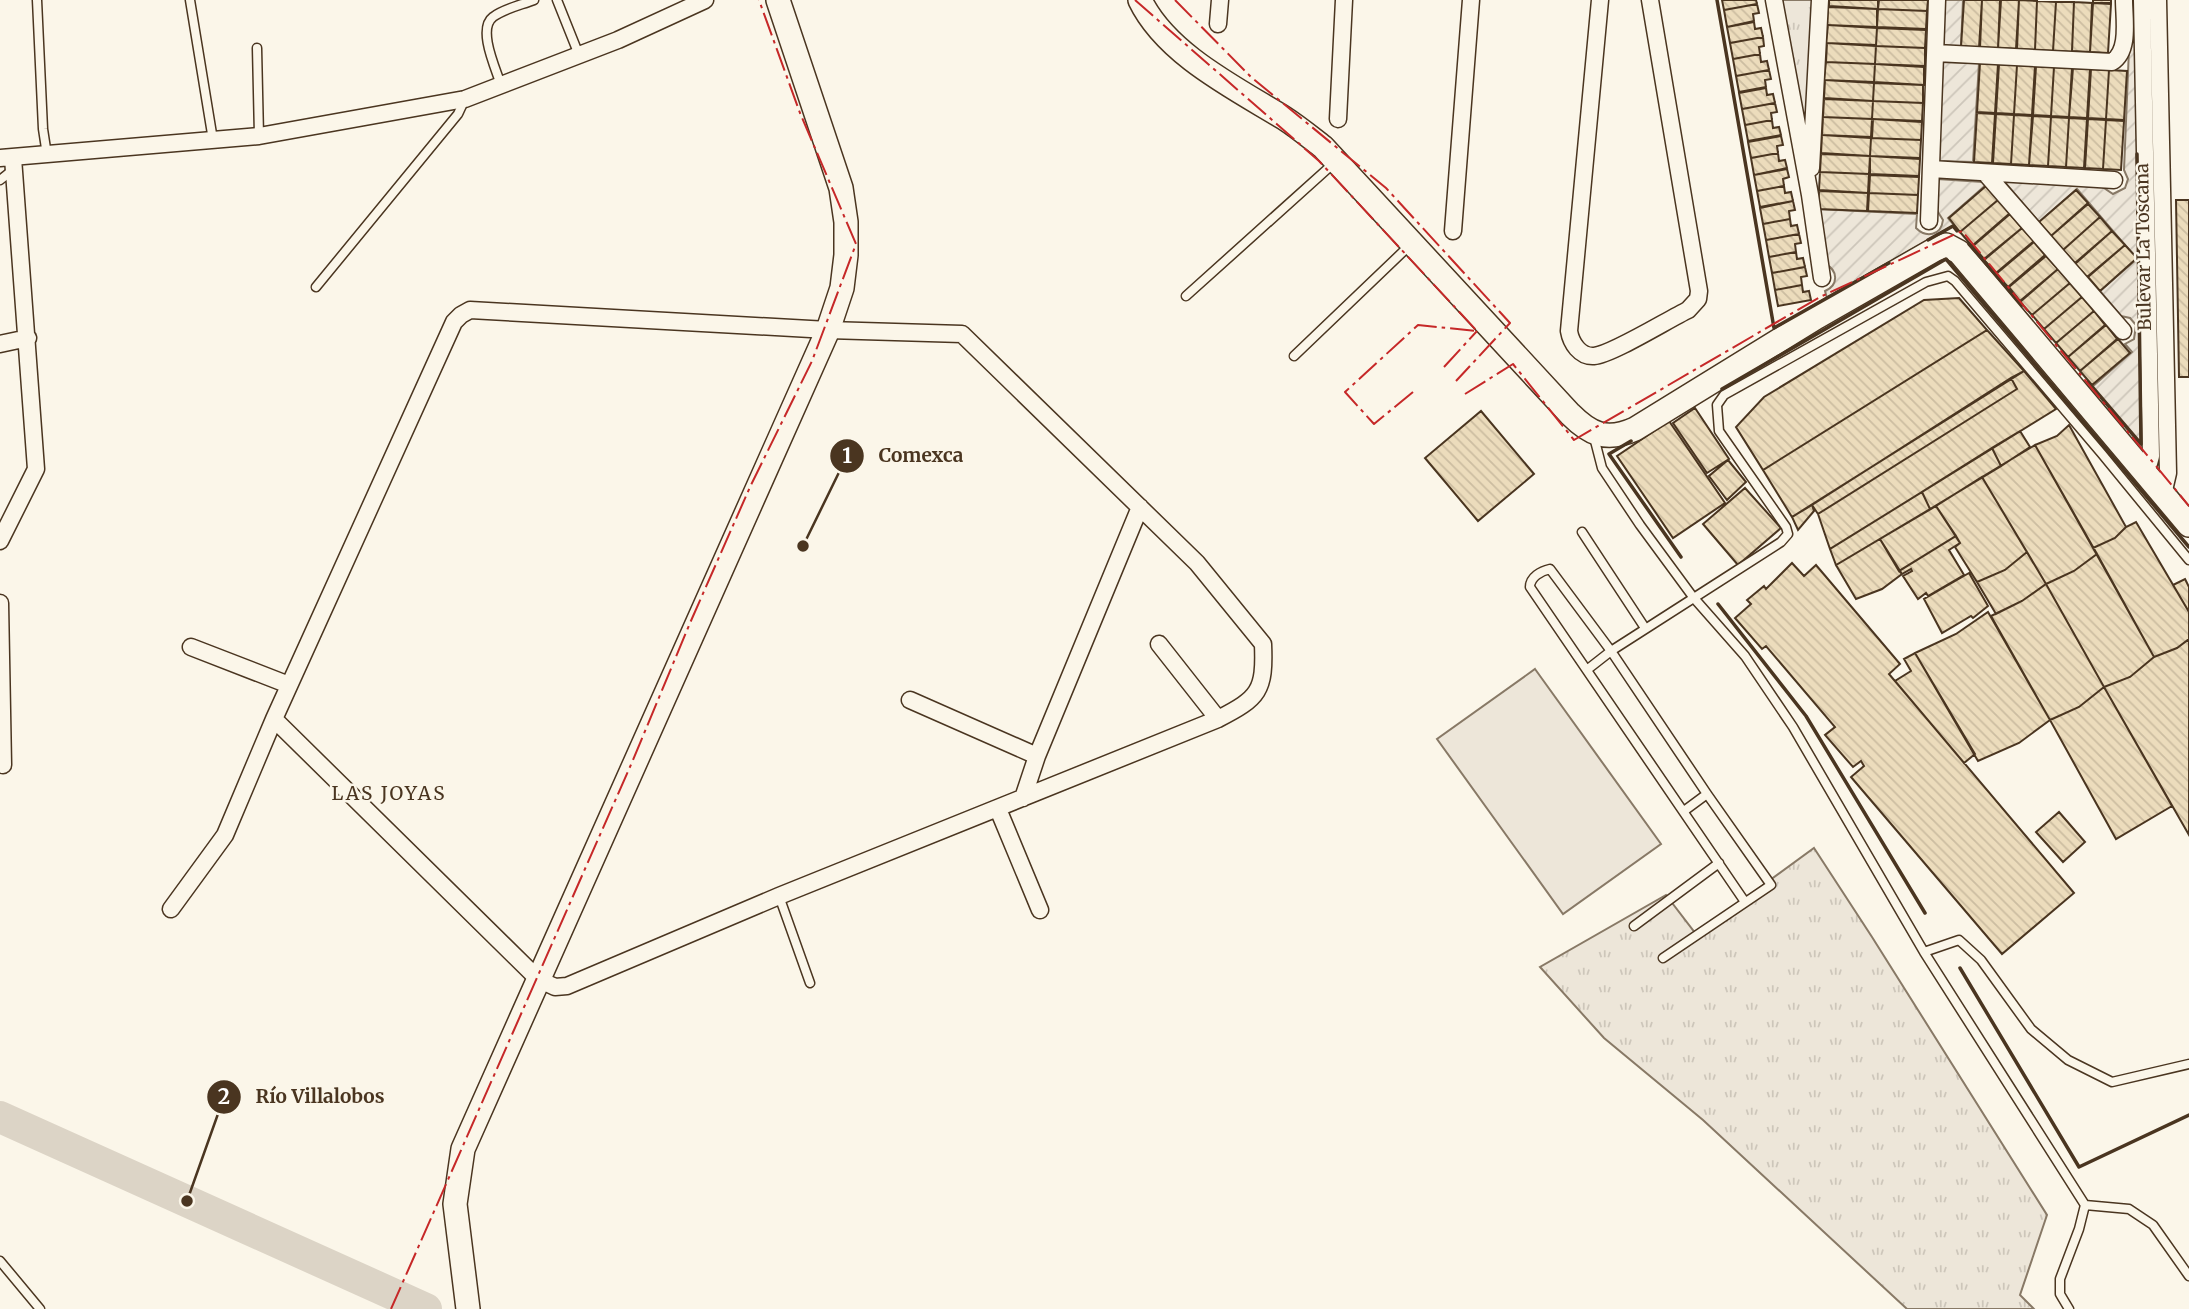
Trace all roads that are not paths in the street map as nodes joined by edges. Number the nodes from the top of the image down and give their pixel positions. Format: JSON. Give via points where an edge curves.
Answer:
{"nodes":[{"id":1,"x":37,"y":0,"type":"edge"},
{"id":2,"x":190,"y":0,"type":"edge"},
{"id":3,"x":534,"y":0,"type":"edge"},
{"id":4,"x":557,"y":0,"type":"edge"},
{"id":5,"x":705,"y":0,"type":"edge"},
{"id":6,"x":778,"y":0,"type":"edge"},
{"id":7,"x":1140,"y":0,"type":"edge"},
{"id":8,"x":1220,"y":0,"type":"edge"},
{"id":9,"x":1344,"y":0,"type":"edge"},
{"id":10,"x":1471,"y":0,"type":"edge"},
{"id":11,"x":1600,"y":0,"type":"edge"},
{"id":12,"x":1650,"y":0,"type":"edge"},
{"id":13,"x":1774,"y":0,"type":"edge"},
{"id":14,"x":1820,"y":0,"type":"edge"},
{"id":15,"x":1937,"y":0,"type":"edge"},
{"id":16,"x":2124,"y":0,"type":"edge"},
{"id":17,"x":2142,"y":0,"type":"edge"},
{"id":18,"x":2158,"y":0,"type":"edge"},
{"id":19,"x":1218,"y":24,"type":"dead end"},
{"id":20,"x":257,"y":48,"type":"dead end"},
{"id":21,"x":1936,"y":53,"type":"junction"},
{"id":22,"x":579,"y":55,"type":"junction"},
{"id":23,"x":501,"y":85,"type":"junction"},
{"id":24,"x":464,"y":99,"type":"junction"},
{"id":25,"x":1338,"y":120,"type":"dead end"},
{"id":26,"x":259,"y":136,"type":"junction"},
{"id":27,"x":213,"y":140,"type":"junction"},
{"id":28,"x":47,"y":155,"type":"junction"},
{"id":29,"x":1336,"y":161,"type":"junction"},
{"id":30,"x":9,"y":162,"type":"edge"},
{"id":31,"x":1931,"y":169,"type":"junction"},
{"id":32,"x":1986,"y":174,"type":"junction"},
{"id":33,"x":0,"y":180,"type":"edge"},
{"id":34,"x":2114,"y":180,"type":"dead end"},
{"id":35,"x":1810,"y":195,"type":"junction"},
{"id":36,"x":1929,"y":221,"type":"dead end"},
{"id":37,"x":1453,"y":232,"type":"dead end"},
{"id":38,"x":1413,"y":243,"type":"junction"},
{"id":39,"x":1822,"y":278,"type":"dead end"},
{"id":40,"x":316,"y":287,"type":"dead end"},
{"id":41,"x":1186,"y":296,"type":"dead end"},
{"id":42,"x":828,"y":330,"type":"junction"},
{"id":43,"x":2123,"y":331,"type":"dead end"},
{"id":44,"x":28,"y":338,"type":"junction"},
{"id":45,"x":0,"y":344,"type":"edge"},
{"id":46,"x":1294,"y":356,"type":"dead end"},
{"id":47,"x":1593,"y":433,"type":"junction"},
{"id":48,"x":2153,"y":483,"type":"junction"},
{"id":49,"x":1140,"y":507,"type":"junction"},
{"id":50,"x":2189,"y":525,"type":"edge"},
{"id":51,"x":1582,"y":532,"type":"dead end"},
{"id":52,"x":0,"y":541,"type":"edge"},
{"id":53,"x":2189,"y":560,"type":"edge"},
{"id":54,"x":1693,"y":597,"type":"junction"},
{"id":55,"x":0,"y":603,"type":"edge"},
{"id":56,"x":1645,"y":628,"type":"junction"},
{"id":57,"x":1159,"y":644,"type":"dead end"},
{"id":58,"x":191,"y":648,"type":"dead end"},
{"id":59,"x":1611,"y":651,"type":"junction"},
{"id":60,"x":1588,"y":669,"type":"junction"},
{"id":61,"x":289,"y":685,"type":"junction"},
{"id":62,"x":910,"y":700,"type":"dead end"},
{"id":63,"x":274,"y":719,"type":"junction"},
{"id":64,"x":1218,"y":719,"type":"junction"},
{"id":65,"x":1037,"y":756,"type":"junction"},
{"id":66,"x":3,"y":765,"type":"dead end"},
{"id":67,"x":1707,"y":794,"type":"junction"},
{"id":68,"x":1023,"y":799,"type":"junction"},
{"id":69,"x":998,"y":809,"type":"junction"},
{"id":70,"x":1684,"y":811,"type":"junction"},
{"id":71,"x":1719,"y":863,"type":"junction"},
{"id":72,"x":779,"y":896,"type":"junction"},
{"id":73,"x":1745,"y":902,"type":"junction"},
{"id":74,"x":172,"y":909,"type":"dead end"},
{"id":75,"x":1040,"y":910,"type":"dead end"},
{"id":76,"x":1634,"y":926,"type":"dead end"},
{"id":77,"x":1924,"y":952,"type":"junction"},
{"id":78,"x":1663,"y":958,"type":"dead end"},
{"id":79,"x":538,"y":979,"type":"junction"},
{"id":80,"x":810,"y":983,"type":"dead end"},
{"id":81,"x":2189,"y":1064,"type":"edge"},
{"id":82,"x":2085,"y":1205,"type":"junction"},
{"id":83,"x":0,"y":1261,"type":"edge"},
{"id":84,"x":2189,"y":1276,"type":"edge"},
{"id":85,"x":40,"y":1309,"type":"edge"},
{"id":86,"x":468,"y":1309,"type":"edge"},
{"id":87,"x":2069,"y":1309,"type":"edge"}],
"edges":[{"from":1,"to":28,"type":"lane"},
{"from":2,"to":27,"type":"lane"},
{"from":3,"to":23,"type":"lane","via":[[493,17],[487,25]]},
{"from":4,"to":22,"type":"lane"},
{"from":5,"to":22,"type":"street"},
{"from":6,"to":42,"type":"main road","via":[[842,188],[846,255],[842,288]]},
{"from":7,"to":29,"type":"main road","via":[[1181,50],[1288,121]]},
{"from":8,"to":19,"type":"street"},
{"from":9,"to":25,"type":"street"},
{"from":10,"to":37,"type":"street"},
{"from":11,"to":12,"type":"street","via":[[1569,331],[1578,349],[1594,356],[1688,310],[1698,299]]},
{"from":13,"to":35,"type":"street"},
{"from":14,"to":35,"type":"street"},
{"from":15,"to":21,"type":"street"},
{"from":16,"to":21,"type":"street","via":[[2123,48],[2112,62]]},
{"from":17,"to":48,"type":"street","name":"Bulevar La Toscana"},
{"from":18,"to":48,"type":"street","name":"Bulevar La Toscana","via":[[2168,473],[2165,486]]},
{"from":20,"to":26,"type":"lane"},
{"from":21,"to":31,"type":"street"},
{"from":22,"to":23,"type":"street"},
{"from":23,"to":24,"type":"street"},
{"from":24,"to":26,"type":"street"},
{"from":24,"to":40,"type":"lane","via":[[458,114]]},
{"from":26,"to":27,"type":"street"},
{"from":27,"to":28,"type":"street"},
{"from":28,"to":30,"type":"street"},
{"from":29,"to":38,"type":"main road"},
{"from":29,"to":41,"type":"lane"},
{"from":30,"to":33,"type":"lane"},
{"from":30,"to":44,"type":"street"},
{"from":31,"to":32,"type":"street"},
{"from":31,"to":36,"type":"street"},
{"from":32,"to":34,"type":"street"},
{"from":32,"to":43,"type":"street"},
{"from":35,"to":39,"type":"street"},
{"from":38,"to":46,"type":"lane"},
{"from":38,"to":47,"type":"main road","via":[[1570,414]]},
{"from":42,"to":49,"type":"street","via":[[962,334]]},
{"from":42,"to":61,"type":"street","via":[[470,310],[461,315]]},
{"from":42,"to":79,"type":"main road"},
{"from":44,"to":45,"type":"street"},
{"from":44,"to":52,"type":"street","via":[[36,469]]},
{"from":47,"to":48,"type":"main road","via":[[1616,435],[1635,429],[1817,317],[1946,245],[1959,252]]},
{"from":47,"to":54,"type":"lane","via":[[1602,468]]},
{"from":48,"to":50,"type":"main road"},
{"from":49,"to":64,"type":"street","via":[[1197,563],[1263,645],[1261,686],[1244,706]]},
{"from":49,"to":65,"type":"street"},
{"from":51,"to":56,"type":"lane"},
{"from":53,"to":54,"type":"lane","via":[[1948,276],[1927,282],[1724,395],[1717,405],[1719,431],[1788,534]]},
{"from":54,"to":56,"type":"lane"},
{"from":54,"to":77,"type":"lane","via":[[1745,656],[1793,727]]},
{"from":55,"to":66,"type":"street"},
{"from":56,"to":59,"type":"lane"},
{"from":57,"to":64,"type":"street"},
{"from":58,"to":61,"type":"street"},
{"from":59,"to":60,"type":"lane"},
{"from":59,"to":60,"type":"lane","via":[[1550,569],[1532,579],[1530,587]]},
{"from":59,"to":67,"type":"lane"},
{"from":60,"to":70,"type":"lane"},
{"from":61,"to":63,"type":"street"},
{"from":62,"to":65,"type":"street"},
{"from":63,"to":74,"type":"street","via":[[225,835]]},
{"from":63,"to":79,"type":"street"},
{"from":64,"to":68,"type":"street"},
{"from":65,"to":68,"type":"street"},
{"from":67,"to":70,"type":"lane"},
{"from":67,"to":73,"type":"lane","via":[[1771,885]]},
{"from":68,"to":69,"type":"street"},
{"from":69,"to":72,"type":"street"},
{"from":69,"to":75,"type":"street"},
{"from":70,"to":71,"type":"lane"},
{"from":71,"to":73,"type":"lane"},
{"from":71,"to":76,"type":"lane"},
{"from":72,"to":79,"type":"street","via":[[567,986],[555,987]]},
{"from":72,"to":80,"type":"lane"},
{"from":73,"to":78,"type":"lane"},
{"from":77,"to":81,"type":"lane","via":[[1959,940],[1981,960],[2031,1029],[2068,1060],[2112,1082]]},
{"from":77,"to":82,"type":"lane"},
{"from":79,"to":86,"type":"main road","via":[[463,1149],[455,1204]]},
{"from":82,"to":84,"type":"lane","via":[[2129,1209],[2153,1225]]},
{"from":82,"to":87,"type":"lane","via":[[2060,1279],[2060,1294]]},
{"from":83,"to":85,"type":"lane"}]}
